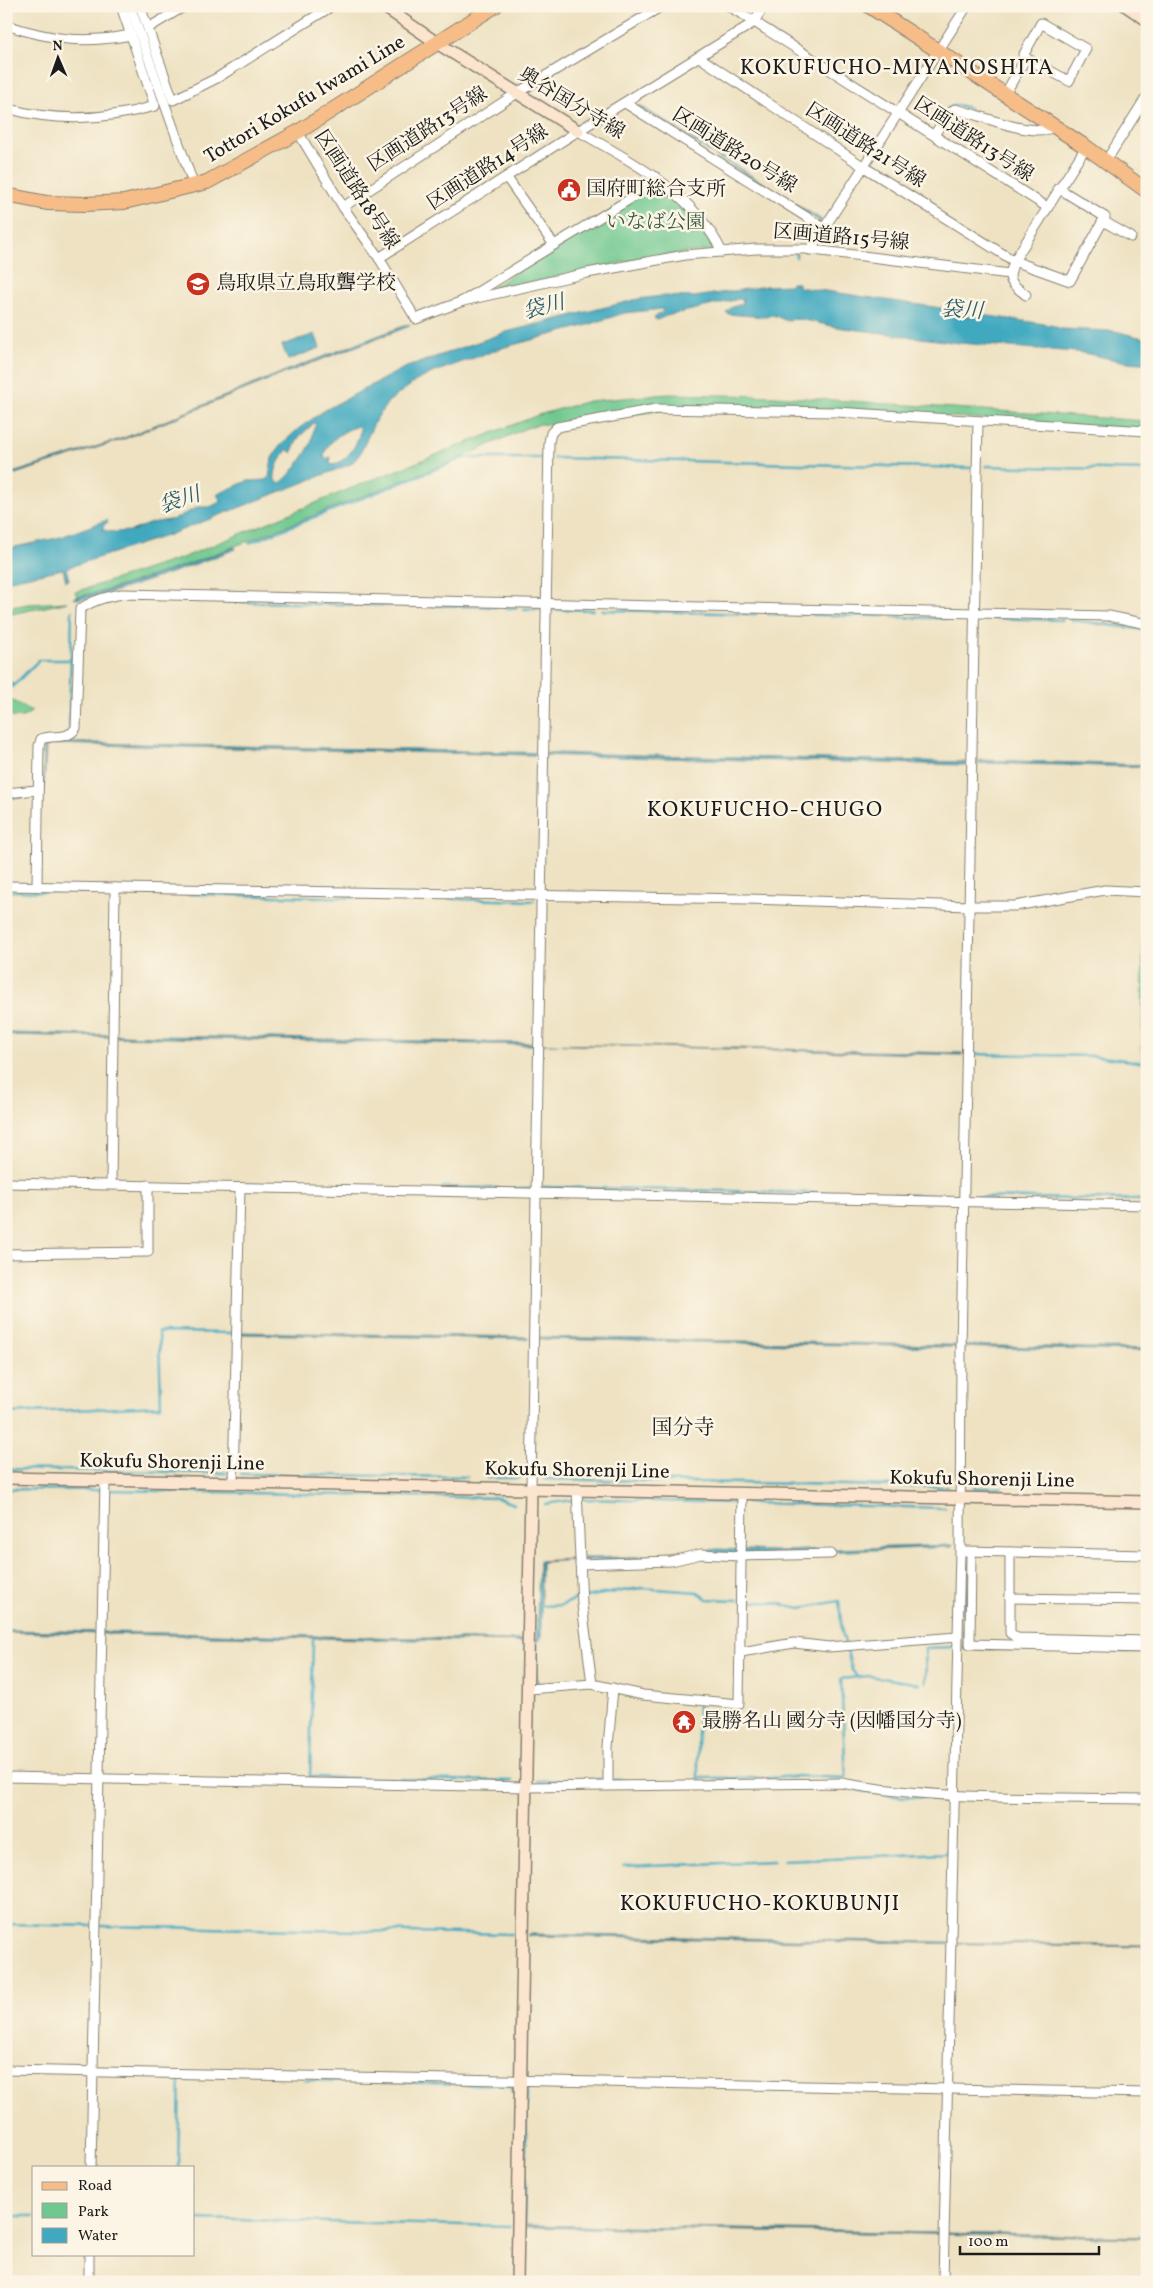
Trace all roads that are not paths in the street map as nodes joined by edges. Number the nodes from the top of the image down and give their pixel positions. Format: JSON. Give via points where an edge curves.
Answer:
{"nodes":[{"id":1,"x":121,"y":6,"type":"edge"},
{"id":2,"x":130,"y":6,"type":"edge"},
{"id":3,"x":140,"y":6,"type":"edge"},
{"id":4,"x":184,"y":6,"type":"edge"},
{"id":5,"x":332,"y":6,"type":"edge"},
{"id":6,"x":383,"y":6,"type":"edge"},
{"id":7,"x":495,"y":6,"type":"edge"},
{"id":8,"x":662,"y":6,"type":"edge"},
{"id":9,"x":728,"y":6,"type":"edge"},
{"id":10,"x":764,"y":6,"type":"edge"},
{"id":11,"x":869,"y":6,"type":"edge"},
{"id":12,"x":967,"y":6,"type":"edge"},
{"id":13,"x":1126,"y":6,"type":"edge"},
{"id":14,"x":1147,"y":20,"type":"edge"},
{"id":15,"x":753,"y":22,"type":"junction"},
{"id":16,"x":6,"y":25,"type":"edge"},
{"id":17,"x":148,"y":28,"type":"junction"},
{"id":18,"x":130,"y":35,"type":"junction"},
{"id":19,"x":437,"y":43,"type":"junction"},
{"id":20,"x":939,"y":50,"type":"junction"},
{"id":21,"x":699,"y":57,"type":"junction"},
{"id":22,"x":1026,"y":58,"type":"junction"},
{"id":23,"x":517,"y":93,"type":"junction"},
{"id":24,"x":1005,"y":94,"type":"junction"},
{"id":25,"x":1147,"y":96,"type":"edge"},
{"id":26,"x":625,"y":103,"type":"junction"},
{"id":27,"x":6,"y":108,"type":"edge"},
{"id":28,"x":898,"y":112,"type":"junction"},
{"id":29,"x":1055,"y":127,"type":"junction"},
{"id":30,"x":578,"y":130,"type":"junction"},
{"id":31,"x":298,"y":132,"type":"junction"},
{"id":32,"x":934,"y":135,"type":"junction"},
{"id":33,"x":1086,"y":147,"type":"junction"},
{"id":34,"x":1106,"y":161,"type":"junction"},
{"id":35,"x":864,"y":167,"type":"junction"},
{"id":36,"x":656,"y":177,"type":"junction"},
{"id":37,"x":507,"y":178,"type":"junction"},
{"id":38,"x":194,"y":186,"type":"junction"},
{"id":39,"x":1058,"y":188,"type":"junction"},
{"id":40,"x":1147,"y":191,"type":"edge"},
{"id":41,"x":6,"y":195,"type":"edge"},
{"id":42,"x":343,"y":207,"type":"junction"},
{"id":43,"x":1046,"y":207,"type":"junction"},
{"id":44,"x":1103,"y":221,"type":"junction"},
{"id":45,"x":824,"y":228,"type":"junction"},
{"id":46,"x":1131,"y":237,"type":"dead end"},
{"id":47,"x":554,"y":244,"type":"junction"},
{"id":48,"x":810,"y":250,"type":"junction"},
{"id":49,"x":722,"y":252,"type":"junction"},
{"id":50,"x":379,"y":258,"type":"junction"},
{"id":51,"x":1014,"y":261,"type":"junction"},
{"id":52,"x":1010,"y":274,"type":"junction"},
{"id":53,"x":1026,"y":295,"type":"dead end"},
{"id":54,"x":463,"y":301,"type":"junction"},
{"id":55,"x":978,"y":421,"type":"junction"},
{"id":56,"x":1147,"y":431,"type":"edge"},
{"id":57,"x":546,"y":604,"type":"junction"},
{"id":58,"x":975,"y":614,"type":"junction"},
{"id":59,"x":1147,"y":624,"type":"edge"},
{"id":60,"x":37,"y":790,"type":"junction"},
{"id":61,"x":6,"y":793,"type":"edge"},
{"id":62,"x":6,"y":886,"type":"edge"},
{"id":63,"x":36,"y":886,"type":"junction"},
{"id":64,"x":116,"y":888,"type":"junction"},
{"id":65,"x":1147,"y":892,"type":"edge"},
{"id":66,"x":541,"y":897,"type":"junction"},
{"id":67,"x":970,"y":906,"type":"junction"},
{"id":68,"x":6,"y":1183,"type":"edge"},
{"id":69,"x":111,"y":1184,"type":"junction"},
{"id":70,"x":148,"y":1185,"type":"junction"},
{"id":71,"x":240,"y":1188,"type":"junction"},
{"id":72,"x":537,"y":1192,"type":"junction"},
{"id":73,"x":965,"y":1201,"type":"junction"},
{"id":74,"x":1147,"y":1205,"type":"edge"},
{"id":75,"x":6,"y":1254,"type":"edge"},
{"id":76,"x":6,"y":1478,"type":"edge"},
{"id":77,"x":105,"y":1480,"type":"junction"},
{"id":78,"x":232,"y":1483,"type":"junction"},
{"id":79,"x":531,"y":1488,"type":"junction"},
{"id":80,"x":577,"y":1489,"type":"junction"},
{"id":81,"x":742,"y":1494,"type":"junction"},
{"id":82,"x":961,"y":1498,"type":"junction"},
{"id":83,"x":1147,"y":1502,"type":"edge"},
{"id":84,"x":960,"y":1551,"type":"junction"},
{"id":85,"x":971,"y":1552,"type":"junction"},
{"id":86,"x":1010,"y":1552,"type":"junction"},
{"id":87,"x":831,"y":1554,"type":"dead end"},
{"id":88,"x":1147,"y":1555,"type":"edge"},
{"id":89,"x":740,"y":1556,"type":"junction"},
{"id":90,"x":580,"y":1564,"type":"junction"},
{"id":91,"x":1010,"y":1598,"type":"junction"},
{"id":92,"x":1147,"y":1600,"type":"edge"},
{"id":93,"x":957,"y":1637,"type":"junction"},
{"id":94,"x":1147,"y":1641,"type":"edge"},
{"id":95,"x":1147,"y":1648,"type":"edge"},
{"id":96,"x":741,"y":1652,"type":"junction"},
{"id":97,"x":592,"y":1684,"type":"junction"},
{"id":98,"x":613,"y":1688,"type":"junction"},
{"id":99,"x":529,"y":1689,"type":"junction"},
{"id":100,"x":6,"y":1777,"type":"edge"},
{"id":101,"x":99,"y":1778,"type":"junction"},
{"id":102,"x":608,"y":1785,"type":"junction"},
{"id":103,"x":526,"y":1787,"type":"junction"},
{"id":104,"x":953,"y":1796,"type":"junction"},
{"id":105,"x":1147,"y":1799,"type":"edge"},
{"id":106,"x":6,"y":2070,"type":"edge"},
{"id":107,"x":93,"y":2072,"type":"junction"},
{"id":108,"x":519,"y":2080,"type":"junction"},
{"id":109,"x":946,"y":2088,"type":"junction"},
{"id":110,"x":1147,"y":2093,"type":"edge"},
{"id":111,"x":91,"y":2166,"type":"edge"},
{"id":112,"x":90,"y":2256,"type":"edge"},
{"id":113,"x":89,"y":2282,"type":"edge"},
{"id":114,"x":517,"y":2282,"type":"edge"},
{"id":115,"x":943,"y":2282,"type":"edge"}],
"edges":[{"from":1,"to":18,"type":"street"},
{"from":2,"to":38,"type":"street"},
{"from":3,"to":17,"type":"street"},
{"from":4,"to":17,"type":"street"},
{"from":5,"to":17,"type":"street","via":[[217,78],[172,100]]},
{"from":6,"to":19,"type":"main road","name":"奥谷国分寺線"},
{"from":7,"to":19,"type":"main road","name":"Tottori Kokufu Iwami Line"},
{"from":8,"to":23,"type":"street","name":"区画道路13号線"},
{"from":9,"to":15,"type":"street","name":"区画道路13号線"},
{"from":10,"to":15,"type":"street","name":"区画道路14号線"},
{"from":11,"to":20,"type":"main road"},
{"from":12,"to":20,"type":"street"},
{"from":13,"to":14,"type":"main road"},
{"from":15,"to":21,"type":"street","name":"区画道路14号線"},
{"from":15,"to":28,"type":"street","name":"区画道路13号線"},
{"from":16,"to":18,"type":"street","via":[[68,41]]},
{"from":18,"to":27,"type":"street","via":[[155,106],[85,118],[47,117]]},
{"from":19,"to":23,"type":"main road","name":"奥谷国分寺線"},
{"from":19,"to":31,"type":"main road","name":"Tottori Kokufu Iwami Line"},
{"from":20,"to":24,"type":"main road"},
{"from":20,"to":28,"type":"street"},
{"from":21,"to":26,"type":"street","name":"区画道路14号線"},
{"from":21,"to":35,"type":"street","name":"区画道路21号線"},
{"from":22,"to":22,"type":"street","via":[[1023,56],[1041,23],[1086,49],[1069,81]]},
{"from":22,"to":24,"type":"street"},
{"from":23,"to":30,"type":"main road","name":"奥谷国分寺線"},
{"from":23,"to":42,"type":"street","name":"区画道路13号線"},
{"from":24,"to":29,"type":"main road"},
{"from":25,"to":34,"type":"street"},
{"from":26,"to":30,"type":"street","name":"区画道路14号線"},
{"from":26,"to":45,"type":"street","name":"区画道路20号線"},
{"from":28,"to":32,"type":"street","name":"区画道路13号線"},
{"from":28,"to":35,"type":"street"},
{"from":29,"to":32,"type":"street","via":[[1041,131],[955,109]]},
{"from":29,"to":33,"type":"main road"},
{"from":30,"to":36,"type":"street","name":"奥谷国分寺線"},
{"from":30,"to":37,"type":"street","name":"区画道路14号線"},
{"from":31,"to":38,"type":"main road","name":"Tottori Kokufu Iwami Line"},
{"from":31,"to":42,"type":"street","name":"区画道路18号線"},
{"from":32,"to":43,"type":"street","name":"区画道路13号線"},
{"from":33,"to":34,"type":"main road"},
{"from":33,"to":39,"type":"street"},
{"from":34,"to":40,"type":"main road"},
{"from":35,"to":45,"type":"street"},
{"from":35,"to":51,"type":"street","name":"区画道路21号線"},
{"from":36,"to":47,"type":"street","via":[[635,196]]},
{"from":36,"to":49,"type":"street","name":"奥谷国分寺線","via":[[695,210],[715,236]]},
{"from":37,"to":47,"type":"street"},
{"from":37,"to":50,"type":"street","name":"区画道路14号線"},
{"from":38,"to":41,"type":"main road","name":"Tottori Kokufu Iwami Line","via":[[124,202],[86,204],[47,203]]},
{"from":39,"to":43,"type":"street"},
{"from":39,"to":44,"type":"street","via":[[1105,217]]},
{"from":42,"to":50,"type":"street","name":"区画道路18号線"},
{"from":43,"to":51,"type":"street"},
{"from":44,"to":46,"type":"street"},
{"from":44,"to":51,"type":"street","name":"区画道路21号線","via":[[1070,281]]},
{"from":45,"to":48,"type":"street"},
{"from":47,"to":54,"type":"street"},
{"from":48,"to":49,"type":"street","name":"区画道路15号線"},
{"from":48,"to":52,"type":"street","name":"区画道路15号線"},
{"from":49,"to":54,"type":"street","name":"区画道路15号線","via":[[685,255],[587,273]]},
{"from":50,"to":54,"type":"street","name":"区画道路18号線","via":[[416,319]]},
{"from":51,"to":52,"type":"street"},
{"from":52,"to":53,"type":"street","via":[[1013,285]]},
{"from":55,"to":56,"type":"street"},
{"from":55,"to":57,"type":"street","via":[[836,412],[656,409],[557,427],[549,442]]},
{"from":55,"to":58,"type":"street"},
{"from":57,"to":58,"type":"street"},
{"from":57,"to":60,"type":"street","via":[[122,594],[96,600],[80,609],[76,728],[66,737],[41,739]]},
{"from":57,"to":66,"type":"street"},
{"from":58,"to":59,"type":"street","via":[[1109,616]]},
{"from":58,"to":67,"type":"street"},
{"from":60,"to":61,"type":"street"},
{"from":60,"to":63,"type":"street"},
{"from":62,"to":63,"type":"street"},
{"from":63,"to":64,"type":"street"},
{"from":64,"to":66,"type":"street"},
{"from":64,"to":69,"type":"street"},
{"from":65,"to":67,"type":"street","via":[[1105,890],[1015,906]]},
{"from":66,"to":67,"type":"street"},
{"from":66,"to":72,"type":"street"},
{"from":67,"to":73,"type":"street"},
{"from":68,"to":69,"type":"street"},
{"from":69,"to":70,"type":"street"},
{"from":70,"to":71,"type":"street"},
{"from":70,"to":75,"type":"street","via":[[148,1252]]},
{"from":71,"to":72,"type":"street"},
{"from":71,"to":78,"type":"street"},
{"from":72,"to":73,"type":"street"},
{"from":72,"to":79,"type":"street"},
{"from":73,"to":74,"type":"street"},
{"from":73,"to":82,"type":"street"},
{"from":76,"to":77,"type":"main road","name":"Kokufu Shorenji Line"},
{"from":77,"to":78,"type":"main road","name":"Kokufu Shorenji Line"},
{"from":77,"to":101,"type":"street"},
{"from":78,"to":79,"type":"main road","name":"Kokufu Shorenji Line"},
{"from":79,"to":80,"type":"main road","name":"Kokufu Shorenji Line"},
{"from":79,"to":99,"type":"main road"},
{"from":80,"to":81,"type":"main road","name":"Kokufu Shorenji Line"},
{"from":80,"to":90,"type":"street"},
{"from":81,"to":82,"type":"main road","name":"Kokufu Shorenji Line"},
{"from":81,"to":89,"type":"street"},
{"from":82,"to":83,"type":"main road","name":"Kokufu Shorenji Line"},
{"from":82,"to":84,"type":"street"},
{"from":84,"to":85,"type":"street"},
{"from":84,"to":93,"type":"street"},
{"from":85,"to":86,"type":"street"},
{"from":85,"to":95,"type":"street","via":[[970,1644]]},
{"from":86,"to":88,"type":"street"},
{"from":86,"to":91,"type":"street"},
{"from":87,"to":89,"type":"street"},
{"from":89,"to":90,"type":"street","via":[[701,1554],[671,1562]]},
{"from":89,"to":96,"type":"street"},
{"from":90,"to":97,"type":"street"},
{"from":91,"to":92,"type":"street"},
{"from":91,"to":94,"type":"street","via":[[1010,1634],[1018,1638]]},
{"from":93,"to":96,"type":"street","via":[[836,1647],[794,1644]]},
{"from":93,"to":104,"type":"street"},
{"from":96,"to":98,"type":"street","via":[[738,1704],[643,1695]]},
{"from":97,"to":98,"type":"street"},
{"from":97,"to":99,"type":"street"},
{"from":98,"to":102,"type":"street"},
{"from":99,"to":103,"type":"main road"},
{"from":100,"to":101,"type":"street"},
{"from":101,"to":103,"type":"street"},
{"from":101,"to":107,"type":"street"},
{"from":102,"to":103,"type":"street"},
{"from":102,"to":104,"type":"street","via":[[841,1782],[880,1790]]},
{"from":103,"to":108,"type":"main road"},
{"from":104,"to":105,"type":"street"},
{"from":104,"to":109,"type":"street"},
{"from":106,"to":107,"type":"street"},
{"from":107,"to":108,"type":"street"},
{"from":107,"to":111,"type":"street"},
{"from":108,"to":109,"type":"street"},
{"from":108,"to":114,"type":"main road"},
{"from":109,"to":110,"type":"street"},
{"from":109,"to":115,"type":"street"},
{"from":112,"to":113,"type":"street"}]}
